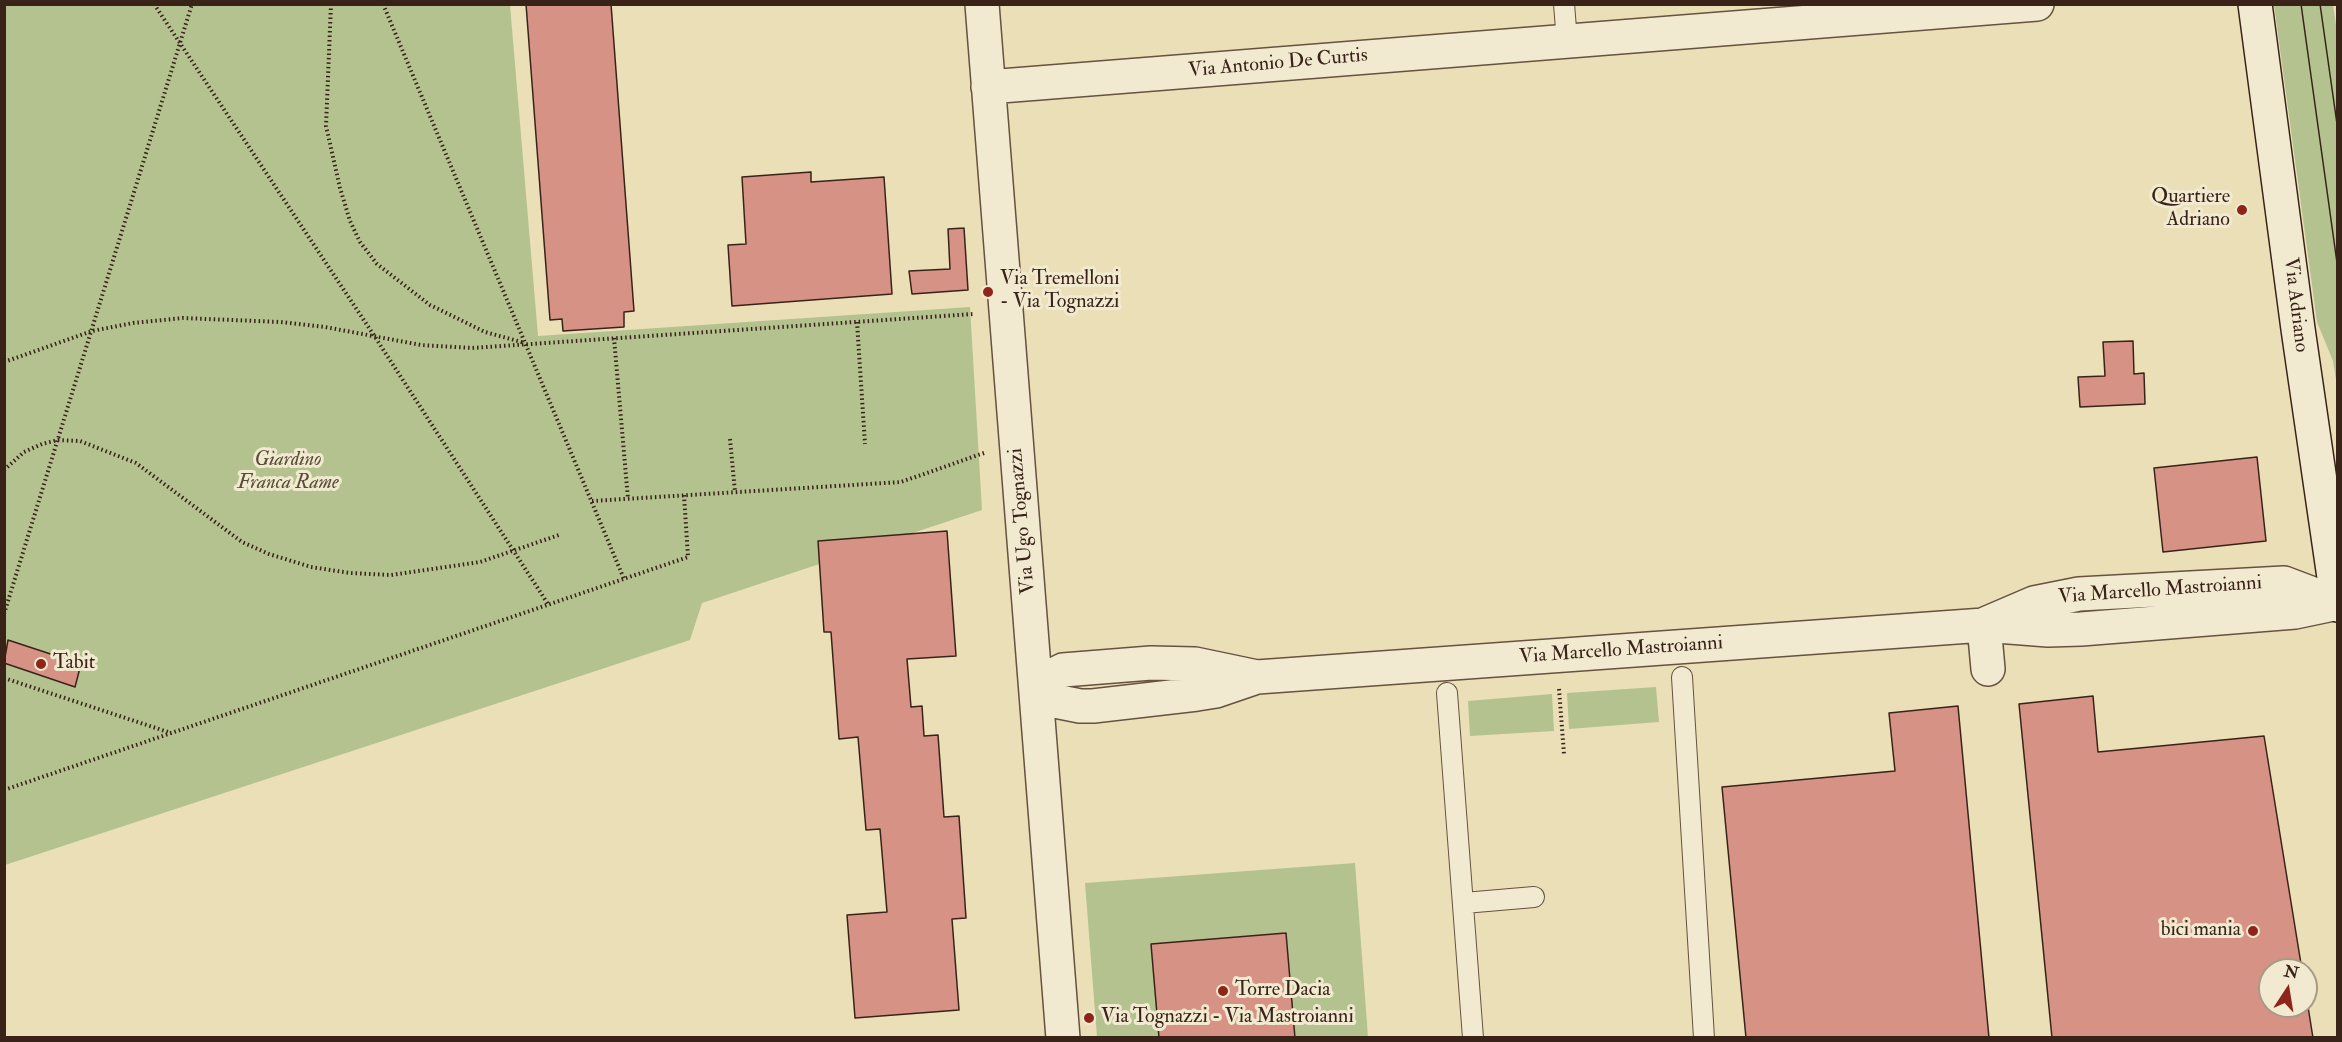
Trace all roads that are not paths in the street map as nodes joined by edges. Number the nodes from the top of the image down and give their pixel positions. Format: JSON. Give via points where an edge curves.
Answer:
{"nodes":[{"id":1,"x":982,"y":4,"type":"edge"},
{"id":2,"x":1564,"y":4,"type":"edge"},
{"id":3,"x":2037,"y":4,"type":"edge"},
{"id":4,"x":2255,"y":4,"type":"edge"},
{"id":5,"x":1567,"y":41,"type":"junction"},
{"id":6,"x":988,"y":87,"type":"junction"},
{"id":7,"x":2337,"y":604,"type":"edge"},
{"id":8,"x":1984,"y":625,"type":"junction"},
{"id":9,"x":1988,"y":669,"type":"dead end"},
{"id":10,"x":1682,"y":677,"type":"dead end"},
{"id":11,"x":1037,"y":688,"type":"junction"},
{"id":12,"x":1447,"y":693,"type":"dead end"},
{"id":13,"x":1534,"y":897,"type":"dead end"},
{"id":14,"x":1464,"y":903,"type":"junction"},
{"id":15,"x":1063,"y":1038,"type":"edge"},
{"id":16,"x":1473,"y":1038,"type":"edge"},
{"id":17,"x":1704,"y":1038,"type":"edge"}],
"edges":[{"from":1,"to":6,"type":"street","name":"Via Ugo Tognazzi"},
{"from":2,"to":5,"type":"lane"},
{"from":3,"to":5,"type":"street","name":"Via Antonio De Curtis"},
{"from":4,"to":7,"type":"street","name":"Via Adriano"},
{"from":5,"to":6,"type":"street","name":"Via Antonio De Curtis"},
{"from":6,"to":11,"type":"street","name":"Via Ugo Tognazzi"},
{"from":7,"to":8,"type":"street","name":"Via Marcello Mastroianni","via":[[2284,583],[2079,594],[2034,603]]},
{"from":8,"to":9,"type":"street"},
{"from":8,"to":11,"type":"street","name":"Via Marcello Mastroianni","via":[[1257,677],[1216,691],[1080,706],[1050,700]]},
{"from":10,"to":17,"type":"lane"},
{"from":11,"to":15,"type":"street","name":"Via Ugo Tognazzi"},
{"from":12,"to":14,"type":"lane"},
{"from":13,"to":14,"type":"lane"},
{"from":14,"to":16,"type":"lane"}]}
